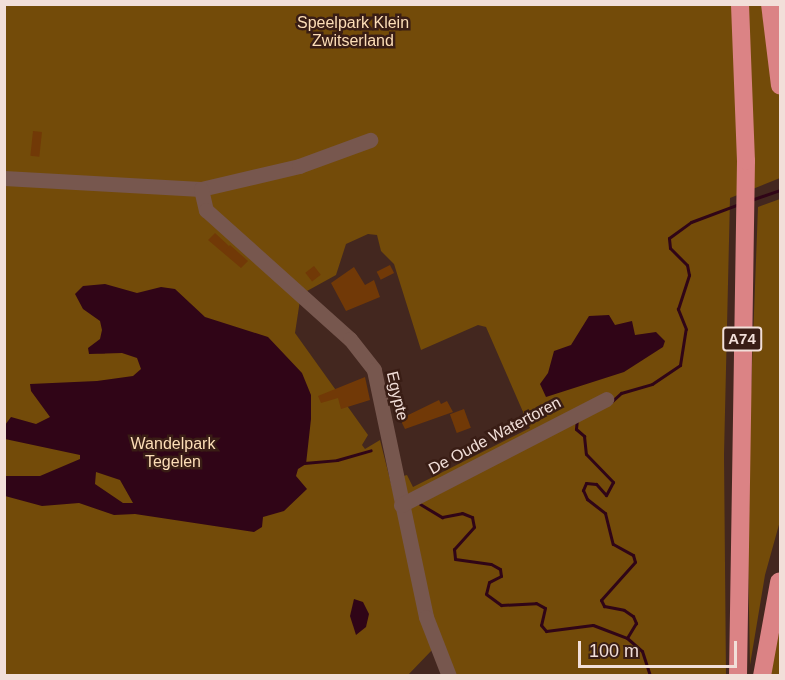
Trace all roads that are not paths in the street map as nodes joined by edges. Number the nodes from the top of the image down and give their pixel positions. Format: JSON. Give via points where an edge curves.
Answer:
{"nodes":[{"id":1,"x":740,"y":4,"type":"edge"},
{"id":2,"x":770,"y":4,"type":"edge"},
{"id":3,"x":780,"y":85,"type":"edge"},
{"id":4,"x":370,"y":140,"type":"dead end"},
{"id":5,"x":4,"y":178,"type":"edge"},
{"id":6,"x":201,"y":189,"type":"junction"},
{"id":7,"x":606,"y":399,"type":"dead end"},
{"id":8,"x":401,"y":505,"type":"junction"},
{"id":9,"x":779,"y":582,"type":"dead end"},
{"id":10,"x":449,"y":675,"type":"edge"},
{"id":11,"x":738,"y":675,"type":"edge"},
{"id":12,"x":762,"y":675,"type":"edge"}],
"edges":[{"from":1,"to":11,"type":"highway","number":"A74","via":[[746,161],[738,473]]},
{"from":2,"to":3,"type":"highway"},
{"from":4,"to":6,"type":"street","via":[[309,164]]},
{"from":5,"to":6,"type":"street"},
{"from":6,"to":8,"type":"street","name":"Egypte","via":[[206,210],[363,354],[374,370]]},
{"from":7,"to":8,"type":"street","name":"De Oude Watertoren"},
{"from":8,"to":10,"type":"street","name":"Egypte","via":[[426,617]]},
{"from":9,"to":12,"type":"highway"}]}
